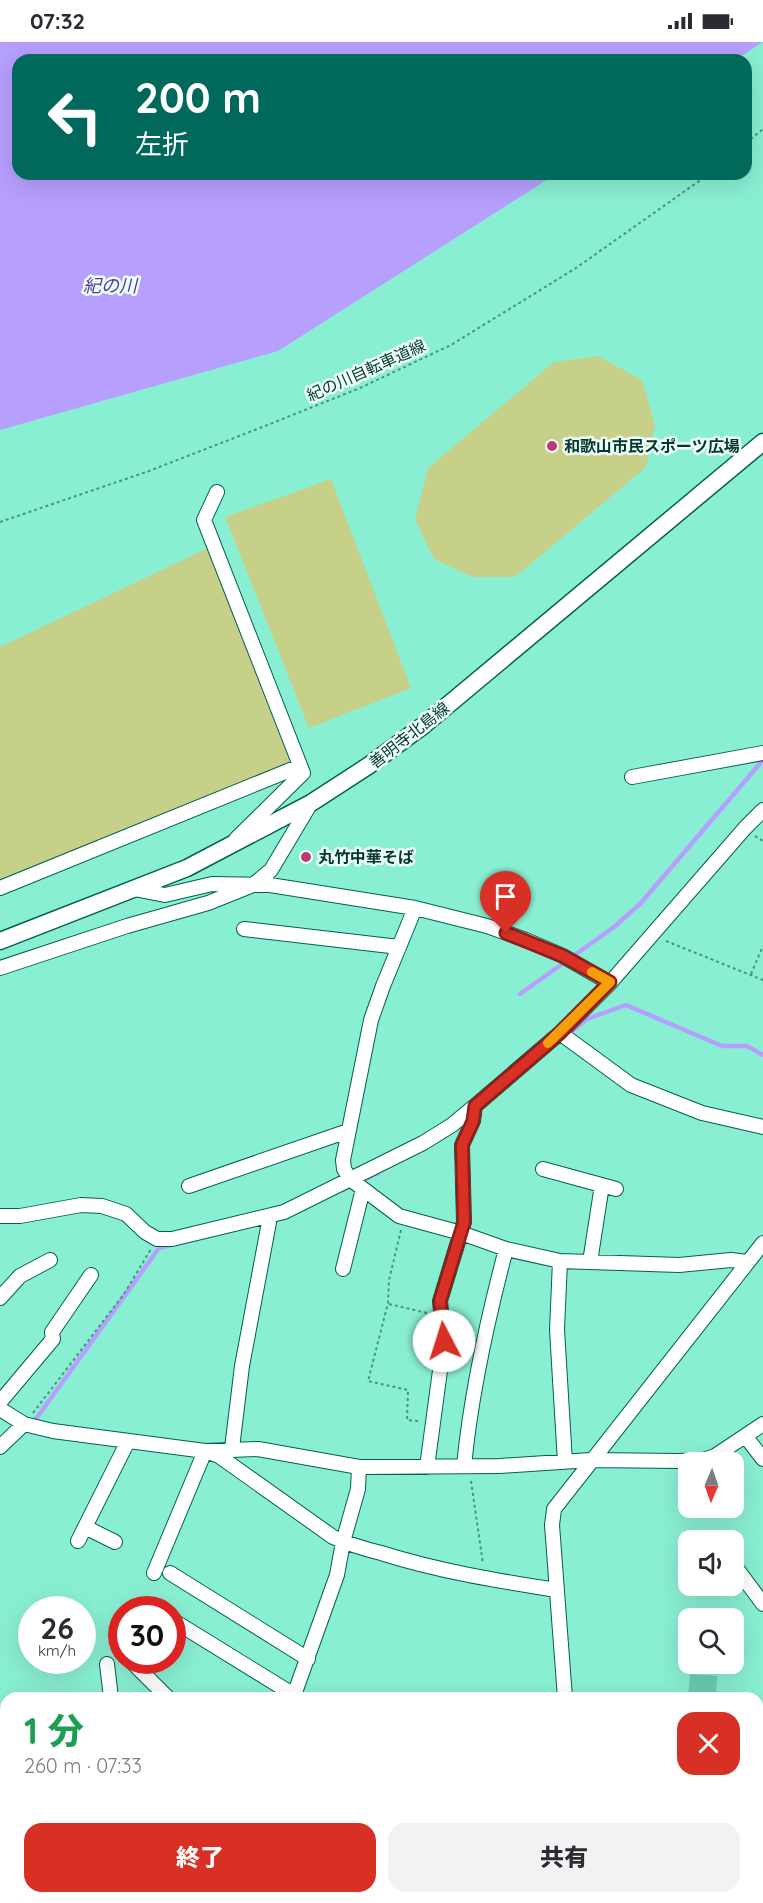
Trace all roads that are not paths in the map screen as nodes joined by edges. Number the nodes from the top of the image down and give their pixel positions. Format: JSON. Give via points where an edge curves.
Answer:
{"nodes":[{"id":1,"x":763,"y":442,"type":"edge"},
{"id":2,"x":217,"y":492,"type":"dead end"},
{"id":3,"x":763,"y":753,"type":"edge"},
{"id":4,"x":300,"y":766,"type":"junction"},
{"id":5,"x":632,"y":777,"type":"dead end"},
{"id":6,"x":311,"y":803,"type":"junction"},
{"id":7,"x":763,"y":810,"type":"edge"},
{"id":8,"x":228,"y":846,"type":"junction"},
{"id":9,"x":253,"y":885,"type":"junction"},
{"id":10,"x":0,"y":888,"type":"edge"},
{"id":11,"x":134,"y":889,"type":"junction"},
{"id":12,"x":415,"y":908,"type":"junction"},
{"id":13,"x":244,"y":929,"type":"dead end"},
{"id":14,"x":0,"y":941,"type":"edge"},
{"id":15,"x":399,"y":947,"type":"junction"},
{"id":16,"x":0,"y":968,"type":"edge"},
{"id":17,"x":610,"y":982,"type":"junction"},
{"id":18,"x":563,"y":1035,"type":"junction"},
{"id":19,"x":474,"y":1113,"type":"junction"},
{"id":20,"x":763,"y":1127,"type":"edge"},
{"id":21,"x":348,"y":1131,"type":"junction"},
{"id":22,"x":543,"y":1169,"type":"dead end"},
{"id":23,"x":357,"y":1184,"type":"junction"},
{"id":24,"x":602,"y":1185,"type":"junction"},
{"id":25,"x":189,"y":1186,"type":"dead end"},
{"id":26,"x":616,"y":1189,"type":"dead end"},
{"id":27,"x":0,"y":1216,"type":"edge"},
{"id":28,"x":270,"y":1217,"type":"junction"},
{"id":29,"x":461,"y":1233,"type":"junction"},
{"id":30,"x":763,"y":1243,"type":"edge"},
{"id":31,"x":506,"y":1249,"type":"junction"},
{"id":32,"x":50,"y":1260,"type":"dead end"},
{"id":33,"x":560,"y":1261,"type":"junction"},
{"id":34,"x":590,"y":1262,"type":"junction"},
{"id":35,"x":747,"y":1262,"type":"junction"},
{"id":36,"x":343,"y":1269,"type":"dead end"},
{"id":37,"x":91,"y":1275,"type":"dead end"},
{"id":38,"x":0,"y":1298,"type":"edge"},
{"id":39,"x":0,"y":1402,"type":"edge"},
{"id":40,"x":0,"y":1409,"type":"edge"},
{"id":41,"x":763,"y":1424,"type":"edge"},
{"id":42,"x":28,"y":1425,"type":"junction"},
{"id":43,"x":746,"y":1437,"type":"junction"},
{"id":44,"x":128,"y":1441,"type":"junction"},
{"id":45,"x":0,"y":1447,"type":"edge"},
{"id":46,"x":232,"y":1448,"type":"junction"},
{"id":47,"x":205,"y":1451,"type":"junction"},
{"id":48,"x":763,"y":1459,"type":"edge"},
{"id":49,"x":591,"y":1460,"type":"junction"},
{"id":50,"x":565,"y":1462,"type":"junction"},
{"id":51,"x":467,"y":1466,"type":"junction"},
{"id":52,"x":359,"y":1467,"type":"junction"},
{"id":53,"x":427,"y":1467,"type":"junction"},
{"id":54,"x":85,"y":1527,"type":"junction"},
{"id":55,"x":78,"y":1541,"type":"dead end"},
{"id":56,"x":115,"y":1542,"type":"dead end"},
{"id":57,"x":343,"y":1542,"type":"junction"},
{"id":58,"x":154,"y":1573,"type":"dead end"},
{"id":59,"x":170,"y":1573,"type":"dead end"},
{"id":60,"x":744,"y":1578,"type":"edge"},
{"id":61,"x":557,"y":1590,"type":"junction"},
{"id":62,"x":763,"y":1604,"type":"edge"},
{"id":63,"x":186,"y":1629,"type":"edge"},
{"id":64,"x":308,"y":1659,"type":"junction"},
{"id":65,"x":107,"y":1664,"type":"dead end"},
{"id":66,"x":144,"y":1674,"type":"edge"},
{"id":67,"x":110,"y":1692,"type":"edge"},
{"id":68,"x":162,"y":1692,"type":"edge"},
{"id":69,"x":285,"y":1692,"type":"edge"},
{"id":70,"x":295,"y":1692,"type":"edge"},
{"id":71,"x":565,"y":1692,"type":"edge"}],
"edges":[{"from":1,"to":6,"type":"main road","name":"善明寺北島線","via":[[424,725]]},
{"from":2,"to":4,"type":"street","via":[[204,520]]},
{"from":3,"to":5,"type":"street"},
{"from":4,"to":8,"type":"street","via":[[303,773]]},
{"from":4,"to":10,"type":"street"},
{"from":6,"to":8,"type":"main road","name":"善明寺北島線"},
{"from":6,"to":9,"type":"street","via":[[271,870]]},
{"from":7,"to":17,"type":"street"},
{"from":8,"to":11,"type":"main road","name":"善明寺北島線"},
{"from":9,"to":11,"type":"street","via":[[212,884],[165,895]]},
{"from":9,"to":12,"type":"street"},
{"from":9,"to":16,"type":"street","via":[[208,903]]},
{"from":11,"to":14,"type":"main road","name":"善明寺北島線"},
{"from":12,"to":15,"type":"street"},
{"from":12,"to":17,"type":"street","via":[[487,926],[568,959]]},
{"from":13,"to":15,"type":"street"},
{"from":15,"to":21,"type":"street","via":[[371,1020]]},
{"from":17,"to":18,"type":"street"},
{"from":18,"to":19,"type":"street"},
{"from":18,"to":20,"type":"street","via":[[631,1085],[702,1113]]},
{"from":19,"to":23,"type":"street"},
{"from":19,"to":29,"type":"street","via":[[462,1145]]},
{"from":21,"to":23,"type":"street","via":[[344,1169]]},
{"from":21,"to":25,"type":"street"},
{"from":22,"to":24,"type":"street"},
{"from":23,"to":28,"type":"street"},
{"from":23,"to":29,"type":"street","via":[[399,1215]]},
{"from":23,"to":36,"type":"street"},
{"from":24,"to":26,"type":"street"},
{"from":24,"to":34,"type":"street"},
{"from":27,"to":28,"type":"street","via":[[81,1205],[102,1206],[126,1214],[157,1239]]},
{"from":28,"to":46,"type":"street","via":[[242,1366]]},
{"from":29,"to":31,"type":"street"},
{"from":29,"to":53,"type":"street","via":[[440,1301],[444,1341]]},
{"from":30,"to":35,"type":"street"},
{"from":31,"to":33,"type":"street"},
{"from":31,"to":51,"type":"street","via":[[488,1317],[468,1429]]},
{"from":32,"to":38,"type":"street","via":[[20,1276]]},
{"from":33,"to":34,"type":"street"},
{"from":33,"to":50,"type":"street","via":[[556,1329]]},
{"from":34,"to":35,"type":"street"},
{"from":35,"to":49,"type":"street"},
{"from":37,"to":39,"type":"street","via":[[52,1332],[53,1339]]},
{"from":40,"to":42,"type":"street"},
{"from":41,"to":43,"type":"street"},
{"from":42,"to":44,"type":"street"},
{"from":42,"to":45,"type":"street"},
{"from":43,"to":48,"type":"street"},
{"from":43,"to":49,"type":"street","via":[[703,1460]]},
{"from":44,"to":47,"type":"street"},
{"from":44,"to":54,"type":"street"},
{"from":46,"to":47,"type":"street"},
{"from":46,"to":52,"type":"street","via":[[283,1452]]},
{"from":47,"to":57,"type":"street","via":[[219,1456]]},
{"from":47,"to":58,"type":"street"},
{"from":49,"to":50,"type":"street"},
{"from":49,"to":61,"type":"street","via":[[554,1509]]},
{"from":50,"to":51,"type":"street"},
{"from":51,"to":53,"type":"street"},
{"from":52,"to":53,"type":"street"},
{"from":52,"to":57,"type":"street","via":[[358,1490]]},
{"from":54,"to":55,"type":"street"},
{"from":54,"to":56,"type":"street"},
{"from":57,"to":61,"type":"street","via":[[486,1579]]},
{"from":57,"to":64,"type":"street","via":[[337,1575]]},
{"from":59,"to":64,"type":"street"},
{"from":60,"to":62,"type":"street"},
{"from":61,"to":71,"type":"street"},
{"from":63,"to":69,"type":"street"},
{"from":64,"to":70,"type":"street"},
{"from":65,"to":67,"type":"street"},
{"from":66,"to":68,"type":"street"}]}
